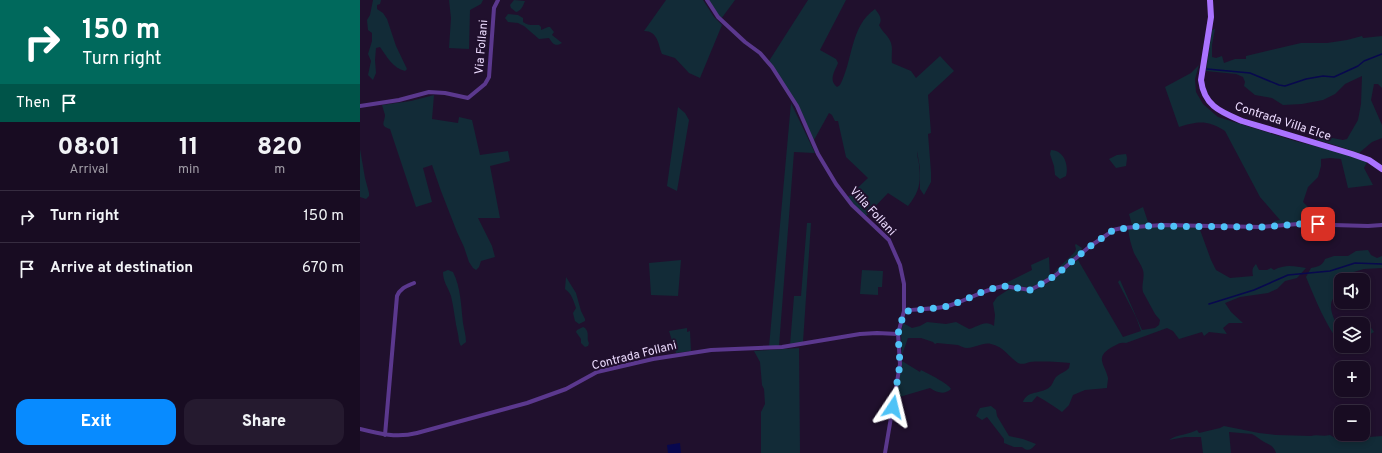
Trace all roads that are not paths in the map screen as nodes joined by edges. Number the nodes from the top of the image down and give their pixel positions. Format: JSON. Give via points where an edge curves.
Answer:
{"nodes":[{"id":1,"x":498,"y":0,"type":"edge"},
{"id":2,"x":707,"y":0,"type":"edge"},
{"id":3,"x":1210,"y":0,"type":"edge"},
{"id":4,"x":360,"y":106,"type":"edge"},
{"id":5,"x":1382,"y":169,"type":"edge"},
{"id":6,"x":1382,"y":225,"type":"edge"},
{"id":7,"x":414,"y":283,"type":"dead end"},
{"id":8,"x":904,"y":312,"type":"junction"},
{"id":9,"x":898,"y":334,"type":"junction"},
{"id":10,"x":360,"y":429,"type":"edge"},
{"id":11,"x":385,"y":435,"type":"junction"},
{"id":12,"x":885,"y":453,"type":"edge"}],
"edges":[{"from":1,"to":4,"type":"street","name":"Via Follani","via":[[494,8],[489,77],[485,84],[468,98],[429,92]]},
{"from":2,"to":8,"type":"street","name":"Villa Follani","via":[[718,17],[760,53],[772,67],[797,106],[818,154],[836,184],[852,205],[889,240],[900,265],[904,284]]},
{"from":3,"to":5,"type":"main road","name":"Contrada Villa Elce","via":[[1211,17],[1201,80],[1202,89],[1210,103],[1242,121],[1352,154],[1369,160]]},
{"from":6,"to":8,"type":"street","via":[[1122,228],[1113,230],[1056,275],[1030,290],[1004,286],[952,305]]},
{"from":7,"to":11,"type":"street","via":[[405,286],[397,296]]},
{"from":8,"to":9,"type":"street","name":"Villa Follani"},
{"from":9,"to":11,"type":"street","name":"Contrada Follani","via":[[860,334],[782,347],[711,350],[653,359],[597,372],[566,388],[527,403],[406,436]]},
{"from":9,"to":12,"type":"street","name":"Villa Follani","via":[[900,364]]},
{"from":10,"to":11,"type":"street","name":"Contrada Follani"}]}
